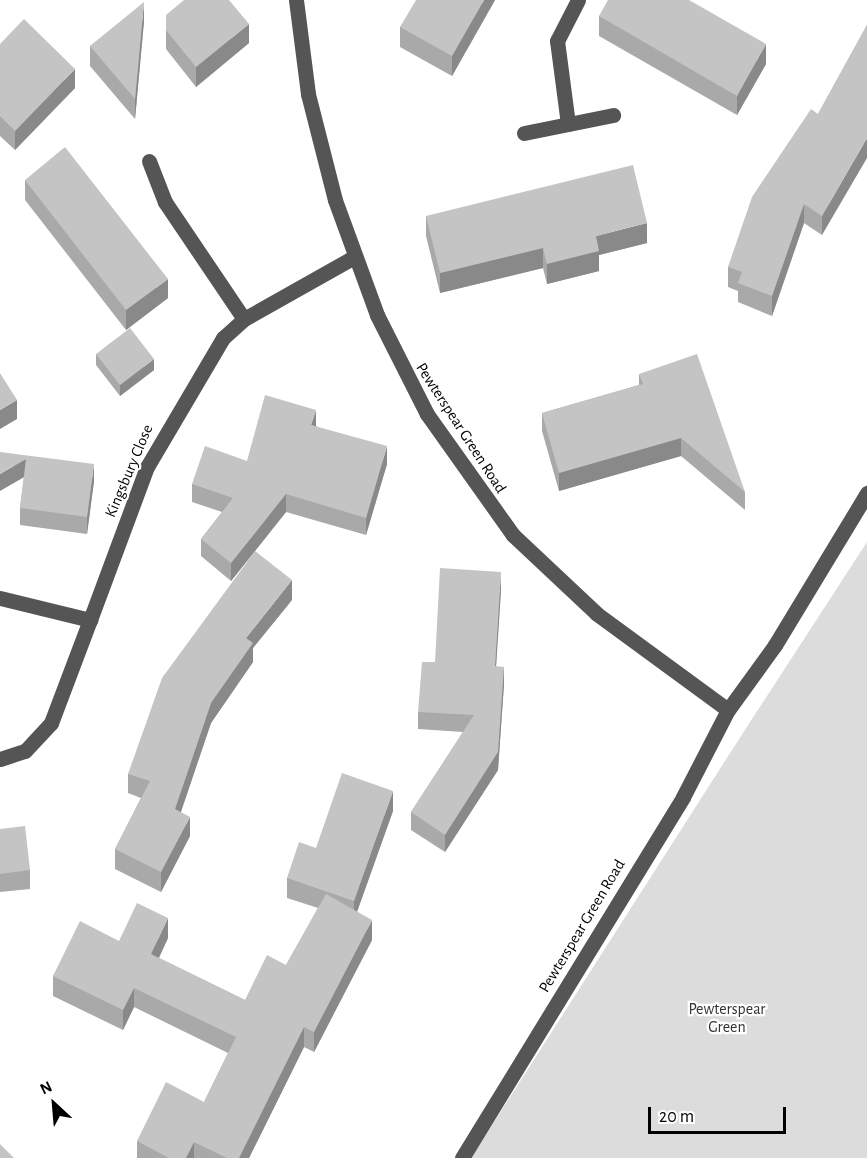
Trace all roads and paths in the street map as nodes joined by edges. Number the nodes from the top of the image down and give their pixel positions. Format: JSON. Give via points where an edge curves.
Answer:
{"nodes":[{"id":1,"x":296,"y":0,"type":"edge"},
{"id":2,"x":578,"y":0,"type":"edge"},
{"id":3,"x":613,"y":115,"type":"dead end"},
{"id":4,"x":568,"y":124,"type":"junction"},
{"id":5,"x":524,"y":133,"type":"dead end"},
{"id":6,"x":148,"y":161,"type":"dead end"},
{"id":7,"x":354,"y":257,"type":"junction"},
{"id":8,"x":244,"y":319,"type":"junction"},
{"id":9,"x":867,"y":493,"type":"edge"},
{"id":10,"x":0,"y":598,"type":"edge"},
{"id":11,"x":90,"y":620,"type":"junction"},
{"id":12,"x":728,"y":710,"type":"junction"},
{"id":13,"x":0,"y":759,"type":"edge"},
{"id":14,"x":462,"y":1158,"type":"edge"}],
"edges":[{"from":1,"to":7,"type":"street","name":"Pewterspear Green Road","via":[[308,94]]},
{"from":2,"to":4,"type":"street","via":[[557,40]]},
{"from":3,"to":4,"type":"street"},
{"from":4,"to":5,"type":"street"},
{"from":6,"to":8,"type":"street","via":[[165,202]]},
{"from":7,"to":8,"type":"street","name":"Kingsbury Close"},
{"from":7,"to":12,"type":"street","name":"Pewterspear Green Road","via":[[403,373],[482,498],[597,614]]},
{"from":8,"to":11,"type":"street","name":"Kingsbury Close","via":[[223,338],[182,399],[147,466]]},
{"from":9,"to":12,"type":"street","name":"Pewterspear Green Road","via":[[775,645]]},
{"from":10,"to":11,"type":"street"},
{"from":11,"to":13,"type":"street","name":"Kingsbury Close","via":[[51,723],[25,751]]},
{"from":12,"to":14,"type":"street","name":"Pewterspear Green Road","via":[[683,797]]}]}
